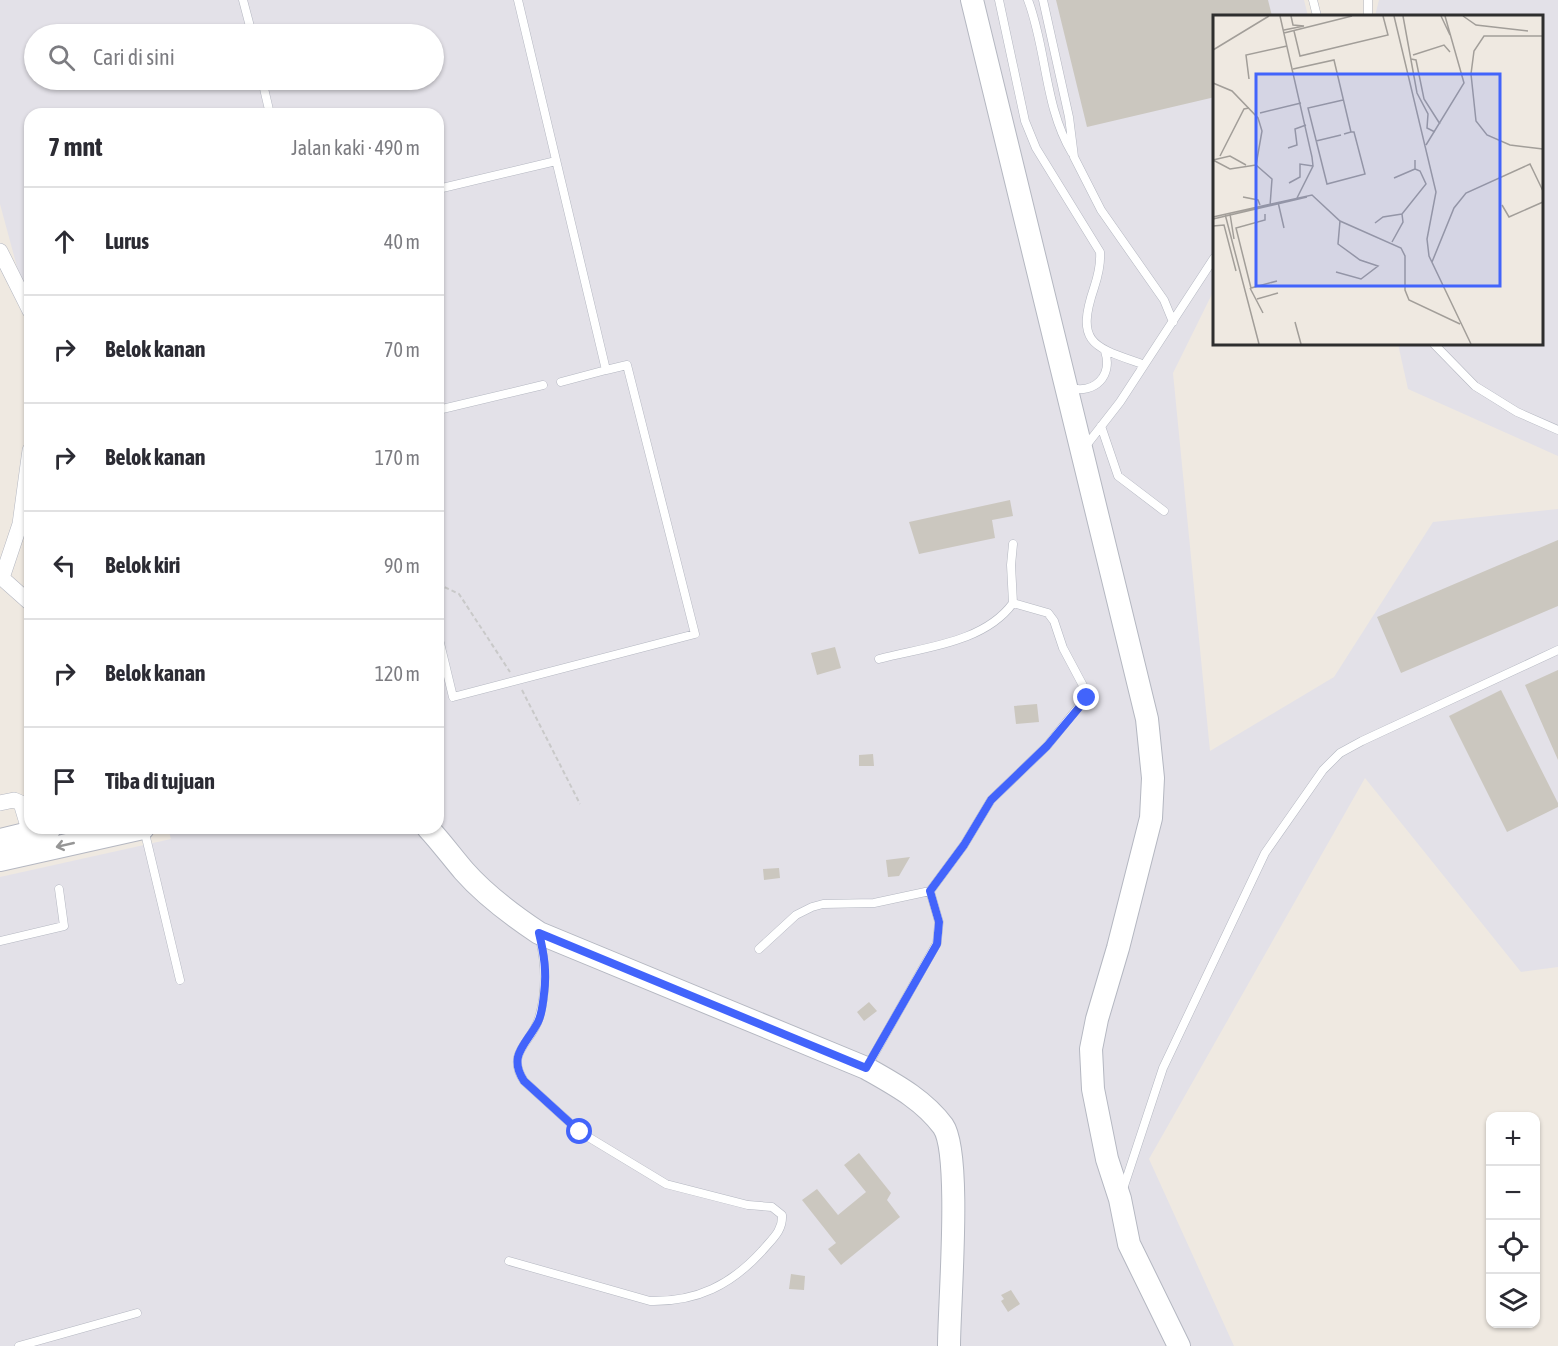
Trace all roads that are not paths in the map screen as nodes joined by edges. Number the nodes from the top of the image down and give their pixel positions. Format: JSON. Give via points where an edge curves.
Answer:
{"nodes":[{"id":1,"x":243,"y":0,"type":"edge"},
{"id":2,"x":518,"y":0,"type":"edge"},
{"id":3,"x":972,"y":0,"type":"edge"},
{"id":4,"x":999,"y":0,"type":"edge"},
{"id":5,"x":1028,"y":0,"type":"edge"},
{"id":6,"x":1043,"y":0,"type":"edge"},
{"id":7,"x":1313,"y":0,"type":"edge"},
{"id":8,"x":1317,"y":15,"type":"edge"},
{"id":9,"x":249,"y":24,"type":"edge"},
{"id":10,"x":264,"y":90,"type":"edge"},
{"id":11,"x":269,"y":108,"type":"edge"},
{"id":12,"x":1074,"y":157,"type":"junction"},
{"id":13,"x":556,"y":161,"type":"junction"},
{"id":14,"x":444,"y":188,"type":"edge"},
{"id":15,"x":0,"y":251,"type":"edge"},
{"id":16,"x":1213,"y":261,"type":"edge"},
{"id":17,"x":24,"y":299,"type":"edge"},
{"id":18,"x":1173,"y":322,"type":"junction"},
{"id":19,"x":1435,"y":345,"type":"edge"},
{"id":20,"x":1105,"y":351,"type":"junction"},
{"id":21,"x":1142,"y":364,"type":"junction"},
{"id":22,"x":606,"y":370,"type":"junction"},
{"id":23,"x":561,"y":382,"type":"dead end"},
{"id":24,"x":543,"y":385,"type":"dead end"},
{"id":25,"x":1065,"y":387,"type":"junction"},
{"id":26,"x":444,"y":409,"type":"edge"},
{"id":27,"x":1101,"y":426,"type":"junction"},
{"id":28,"x":1558,"y":430,"type":"edge"},
{"id":29,"x":1082,"y":452,"type":"junction"},
{"id":30,"x":24,"y":494,"type":"edge"},
{"id":31,"x":1164,"y":511,"type":"dead end"},
{"id":32,"x":1013,"y":544,"type":"dead end"},
{"id":33,"x":1,"y":579,"type":"edge"},
{"id":34,"x":24,"y":598,"type":"edge"},
{"id":35,"x":1013,"y":603,"type":"junction"},
{"id":36,"x":1558,"y":650,"type":"edge"},
{"id":37,"x":879,"y":659,"type":"dead end"},
{"id":38,"x":444,"y":660,"type":"edge"},
{"id":39,"x":0,"y":803,"type":"edge"},
{"id":40,"x":24,"y":807,"type":"edge"},
{"id":41,"x":24,"y":834,"type":"edge"},
{"id":42,"x":91,"y":834,"type":"edge"},
{"id":43,"x":144,"y":834,"type":"edge"},
{"id":44,"x":433,"y":834,"type":"edge"},
{"id":45,"x":0,"y":840,"type":"edge"},
{"id":46,"x":0,"y":860,"type":"edge"},
{"id":47,"x":59,"y":889,"type":"dead end"},
{"id":48,"x":930,"y":891,"type":"junction"},
{"id":49,"x":539,"y":933,"type":"junction"},
{"id":50,"x":0,"y":941,"type":"edge"},
{"id":51,"x":759,"y":949,"type":"dead end"},
{"id":52,"x":180,"y":980,"type":"dead end"},
{"id":53,"x":866,"y":1068,"type":"junction"},
{"id":54,"x":1120,"y":1199,"type":"junction"},
{"id":55,"x":509,"y":1261,"type":"dead end"},
{"id":56,"x":138,"y":1313,"type":"dead end"},
{"id":57,"x":19,"y":1346,"type":"edge"},
{"id":58,"x":949,"y":1346,"type":"edge"},
{"id":59,"x":1179,"y":1346,"type":"edge"}],
"edges":[{"from":1,"to":9,"type":"lane"},
{"from":2,"to":13,"type":"lane"},
{"from":3,"to":25,"type":"street"},
{"from":4,"to":20,"type":"lane","via":[[1025,122],[1036,148],[1100,252],[1085,324],[1090,339]]},
{"from":5,"to":12,"type":"lane","via":[[1047,87],[1062,137]]},
{"from":6,"to":12,"type":"lane"},
{"from":7,"to":8,"type":"lane"},
{"from":10,"to":11,"type":"lane"},
{"from":12,"to":18,"type":"lane","via":[[1101,210],[1164,300]]},
{"from":13,"to":14,"type":"lane"},
{"from":13,"to":22,"type":"lane"},
{"from":15,"to":17,"type":"street"},
{"from":16,"to":18,"type":"lane"},
{"from":18,"to":21,"type":"lane"},
{"from":19,"to":28,"type":"lane","via":[[1475,386],[1517,412]]},
{"from":20,"to":21,"type":"lane"},
{"from":20,"to":25,"type":"lane","via":[[1108,369],[1103,380],[1084,390]]},
{"from":21,"to":27,"type":"lane"},
{"from":22,"to":23,"type":"lane"},
{"from":22,"to":38,"type":"lane","via":[[627,365],[695,634],[453,697]]},
{"from":24,"to":26,"type":"lane"},
{"from":25,"to":29,"type":"street"},
{"from":27,"to":29,"type":"lane"},
{"from":27,"to":31,"type":"lane","via":[[1118,476]]},
{"from":29,"to":54,"type":"street","via":[[1147,718],[1153,778],[1151,818],[1091,1049],[1093,1089],[1107,1159]]},
{"from":30,"to":33,"type":"street","via":[[20,524]]},
{"from":32,"to":35,"type":"lane"},
{"from":33,"to":34,"type":"street"},
{"from":35,"to":37,"type":"lane","via":[[972,635]]},
{"from":35,"to":48,"type":"lane","via":[[1048,613],[1088,695],[1047,746],[991,800]]},
{"from":36,"to":54,"type":"lane","via":[[1362,741],[1340,753],[1323,770],[1265,853],[1224,939],[1163,1068]]},
{"from":39,"to":40,"type":"street","via":[[14,800]]},
{"from":41,"to":45,"type":"street"},
{"from":42,"to":46,"type":"street","one_way":true},
{"from":43,"to":52,"type":"lane"},
{"from":44,"to":49,"type":"street","via":[[464,872],[509,914]]},
{"from":47,"to":50,"type":"lane","via":[[64,926]]},
{"from":48,"to":51,"type":"lane","via":[[874,903],[812,907],[796,915]]},
{"from":48,"to":53,"type":"lane","via":[[939,922],[937,944]]},
{"from":49,"to":53,"type":"street"},
{"from":49,"to":55,"type":"lane","via":[[546,966],[544,994],[539,1021],[517,1061],[524,1081],[580,1132],[666,1184],[748,1205],[772,1207],[782,1215],[782,1224],[744,1270],[724,1284],[702,1295],[670,1301],[650,1301]]},
{"from":53,"to":58,"type":"street","via":[[902,1088],[944,1128],[952,1159],[953,1187]]},
{"from":54,"to":59,"type":"street","via":[[1129,1244]]},
{"from":56,"to":57,"type":"lane"}]}
